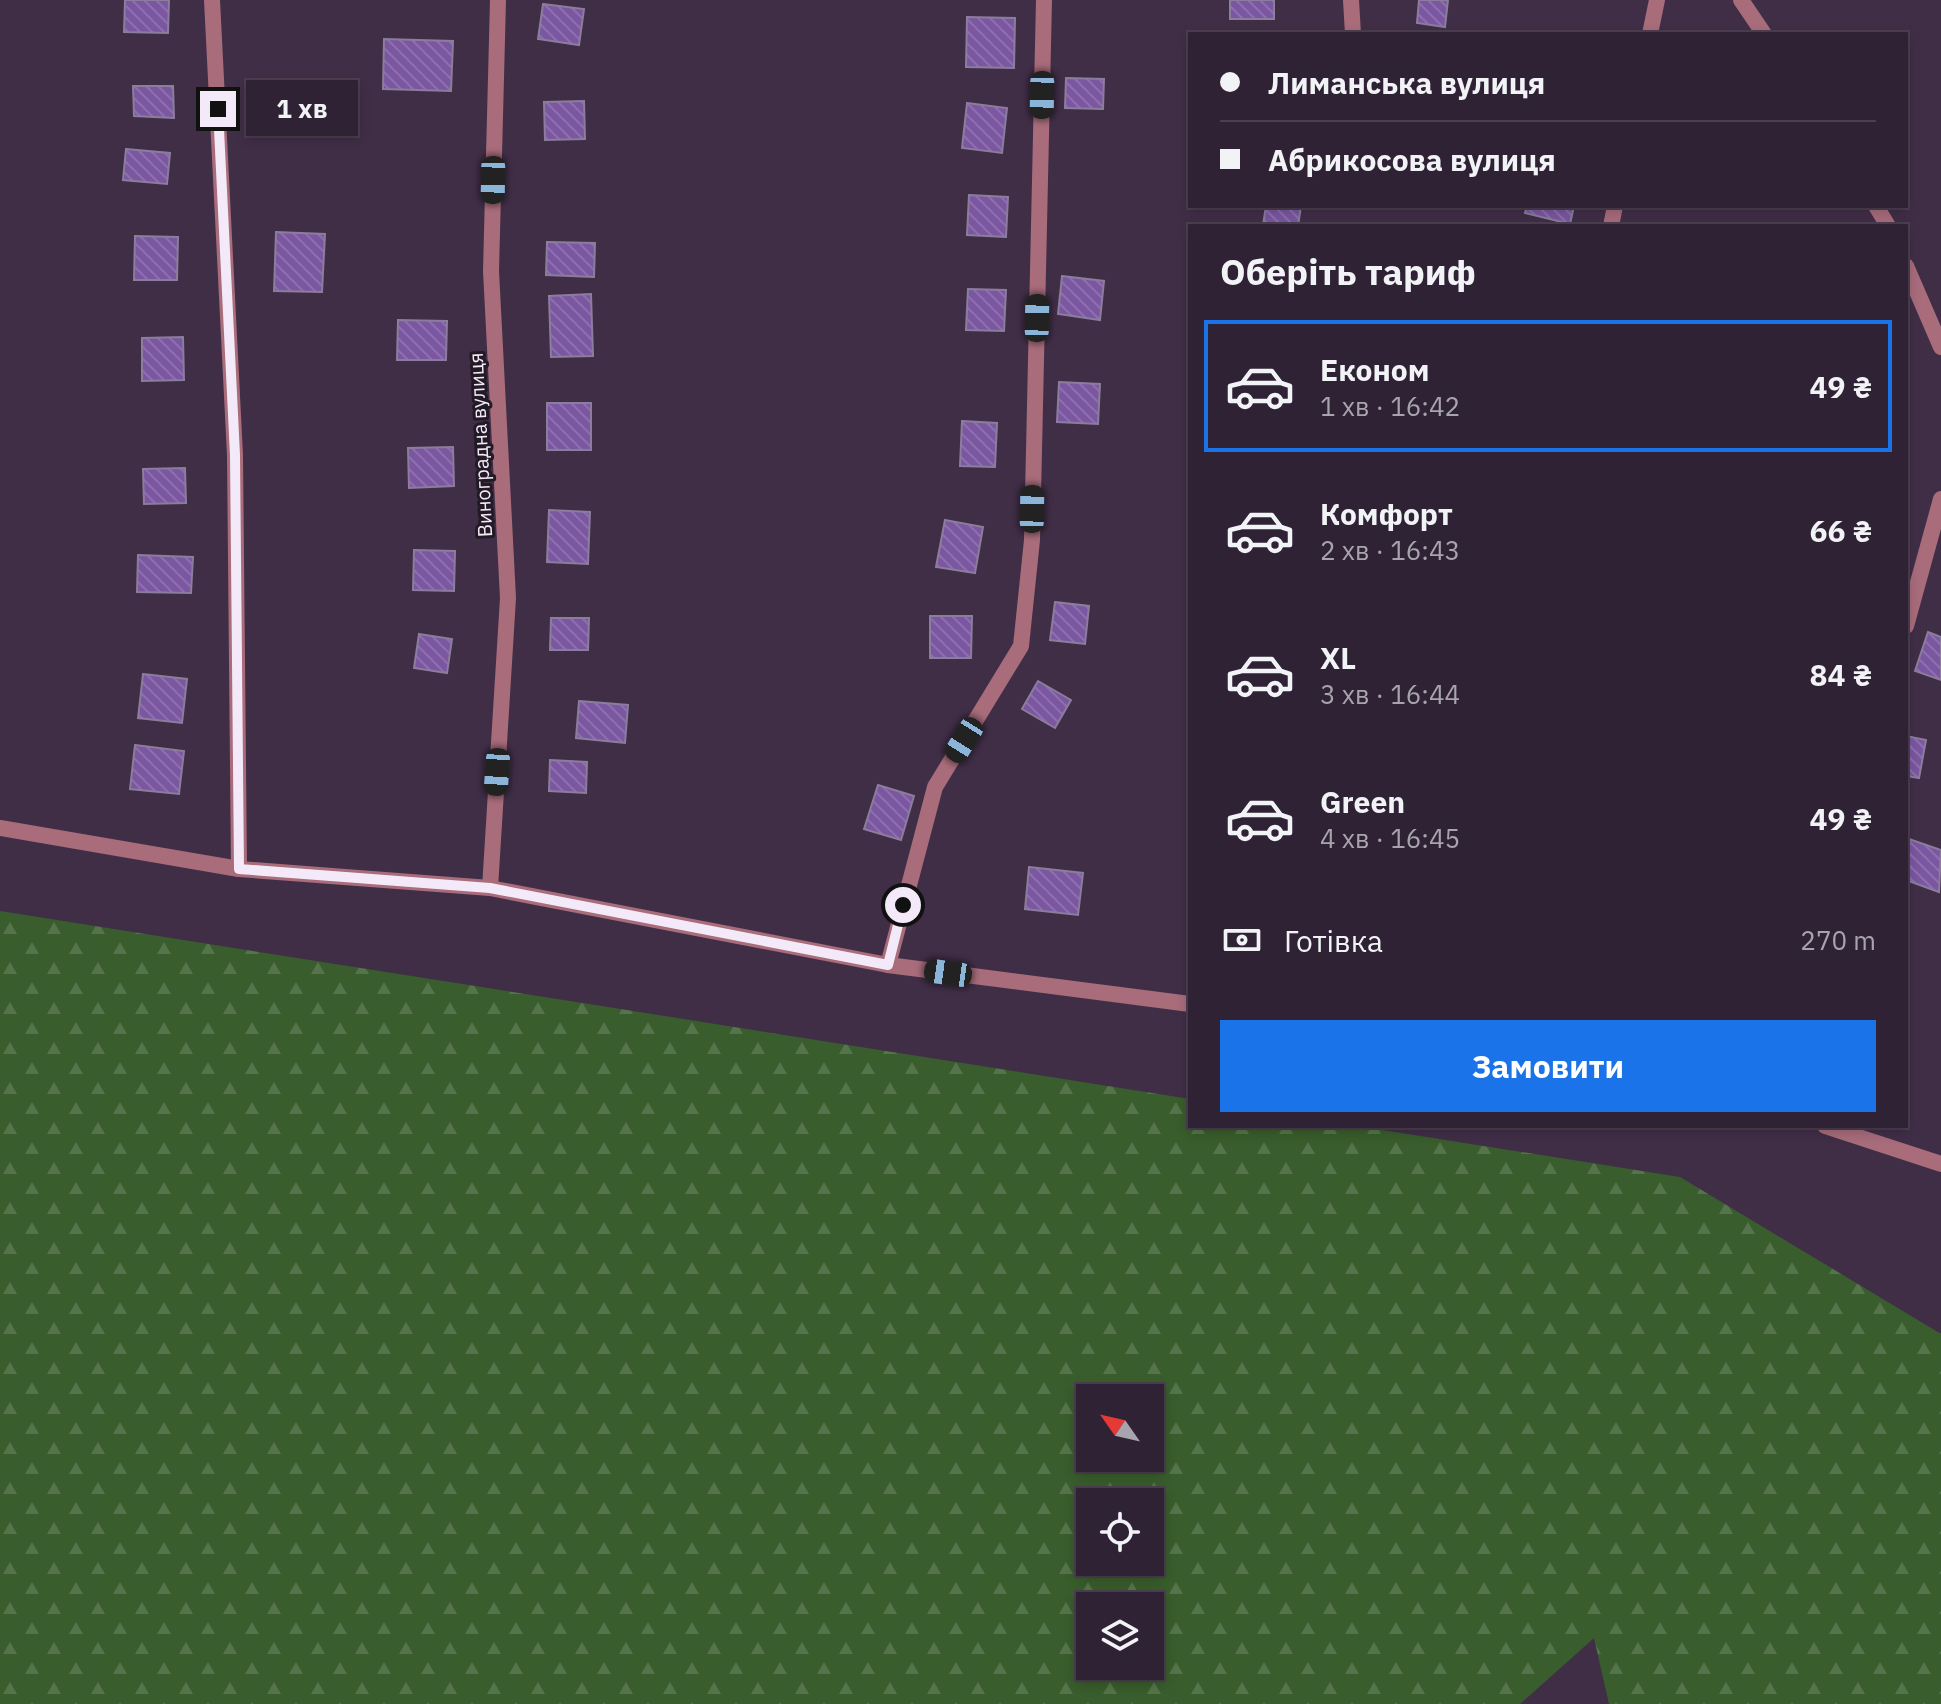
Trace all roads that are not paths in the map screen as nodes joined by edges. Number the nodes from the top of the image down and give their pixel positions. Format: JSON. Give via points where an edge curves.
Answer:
{"nodes":[{"id":1,"x":212,"y":0,"type":"edge"},
{"id":2,"x":498,"y":0,"type":"edge"},
{"id":3,"x":1044,"y":0,"type":"edge"},
{"id":4,"x":1351,"y":0,"type":"edge"},
{"id":5,"x":1657,"y":0,"type":"edge"},
{"id":6,"x":1741,"y":0,"type":"edge"},
{"id":7,"x":1353,"y":32,"type":"edge"},
{"id":8,"x":1650,"y":32,"type":"edge"},
{"id":9,"x":1763,"y":32,"type":"edge"},
{"id":10,"x":1908,"y":271,"type":"edge"},
{"id":11,"x":1938,"y":339,"type":"edge"},
{"id":12,"x":1941,"y":499,"type":"edge"},
{"id":13,"x":1908,"y":619,"type":"edge"},
{"id":14,"x":0,"y":828,"type":"edge"},
{"id":15,"x":239,"y":869,"type":"junction"},
{"id":16,"x":490,"y":888,"type":"junction"},
{"id":17,"x":888,"y":965,"type":"junction"},
{"id":18,"x":1188,"y":1004,"type":"edge"},
{"id":19,"x":1831,"y":1128,"type":"edge"},
{"id":20,"x":1941,"y":1164,"type":"edge"}],
"edges":[{"from":1,"to":15,"type":"street","via":[[235,455]]},
{"from":2,"to":16,"type":"street","name":"Виноградна вулиця","via":[[491,271],[508,598]]},
{"from":3,"to":17,"type":"street","via":[[1032,540],[1021,646],[935,787]]},
{"from":4,"to":7,"type":"street"},
{"from":5,"to":8,"type":"street"},
{"from":6,"to":9,"type":"street"},
{"from":10,"to":11,"type":"street"},
{"from":12,"to":13,"type":"street"},
{"from":14,"to":15,"type":"street"},
{"from":15,"to":16,"type":"street"},
{"from":16,"to":17,"type":"street"},
{"from":17,"to":18,"type":"street"},
{"from":19,"to":20,"type":"street"}]}
